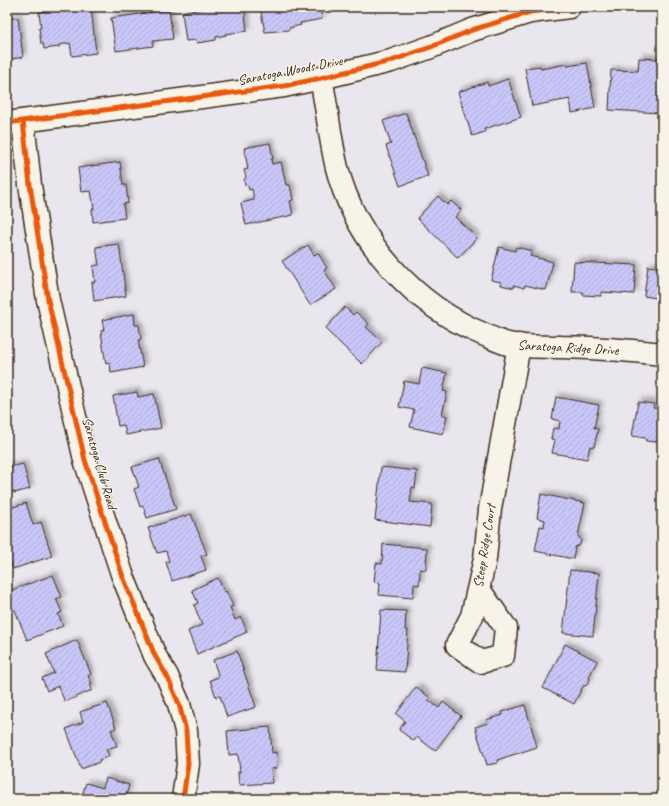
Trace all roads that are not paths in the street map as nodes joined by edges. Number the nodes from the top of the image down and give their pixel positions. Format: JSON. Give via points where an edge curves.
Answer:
{"nodes":[{"id":1,"x":569,"y":7,"type":"edge"},
{"id":2,"x":517,"y":12,"type":"edge"},
{"id":3,"x":321,"y":78,"type":"junction"},
{"id":4,"x":15,"y":122,"type":"edge"},
{"id":5,"x":519,"y":345,"type":"junction"},
{"id":6,"x":662,"y":354,"type":"edge"},
{"id":7,"x":480,"y":591,"type":"dead end"},
{"id":8,"x":183,"y":799,"type":"edge"}],
"edges":[{"from":1,"to":2,"type":"street","name":"Saratoga Woods Drive"},
{"from":2,"to":3,"type":"street","name":"Saratoga Woods Drive","via":[[431,47]]},
{"from":3,"to":4,"type":"street","name":"Saratoga Woods Drive","via":[[284,86]]},
{"from":3,"to":5,"type":"street","name":"Saratoga Ridge Drive","via":[[337,169],[350,205],[368,237],[409,286],[440,311],[471,329],[507,344]]},
{"from":4,"to":8,"type":"street","name":"Saratoga Club Road","via":[[30,185],[48,300],[84,460],[122,574],[155,656],[179,704],[186,732],[188,764]]},
{"from":5,"to":6,"type":"street","name":"Saratoga Ridge Drive","via":[[626,349]]},
{"from":5,"to":7,"type":"street","name":"Steep Ridge Court","via":[[490,509],[485,559],[472,616],[457,645],[481,662],[503,656],[506,628]]}]}
